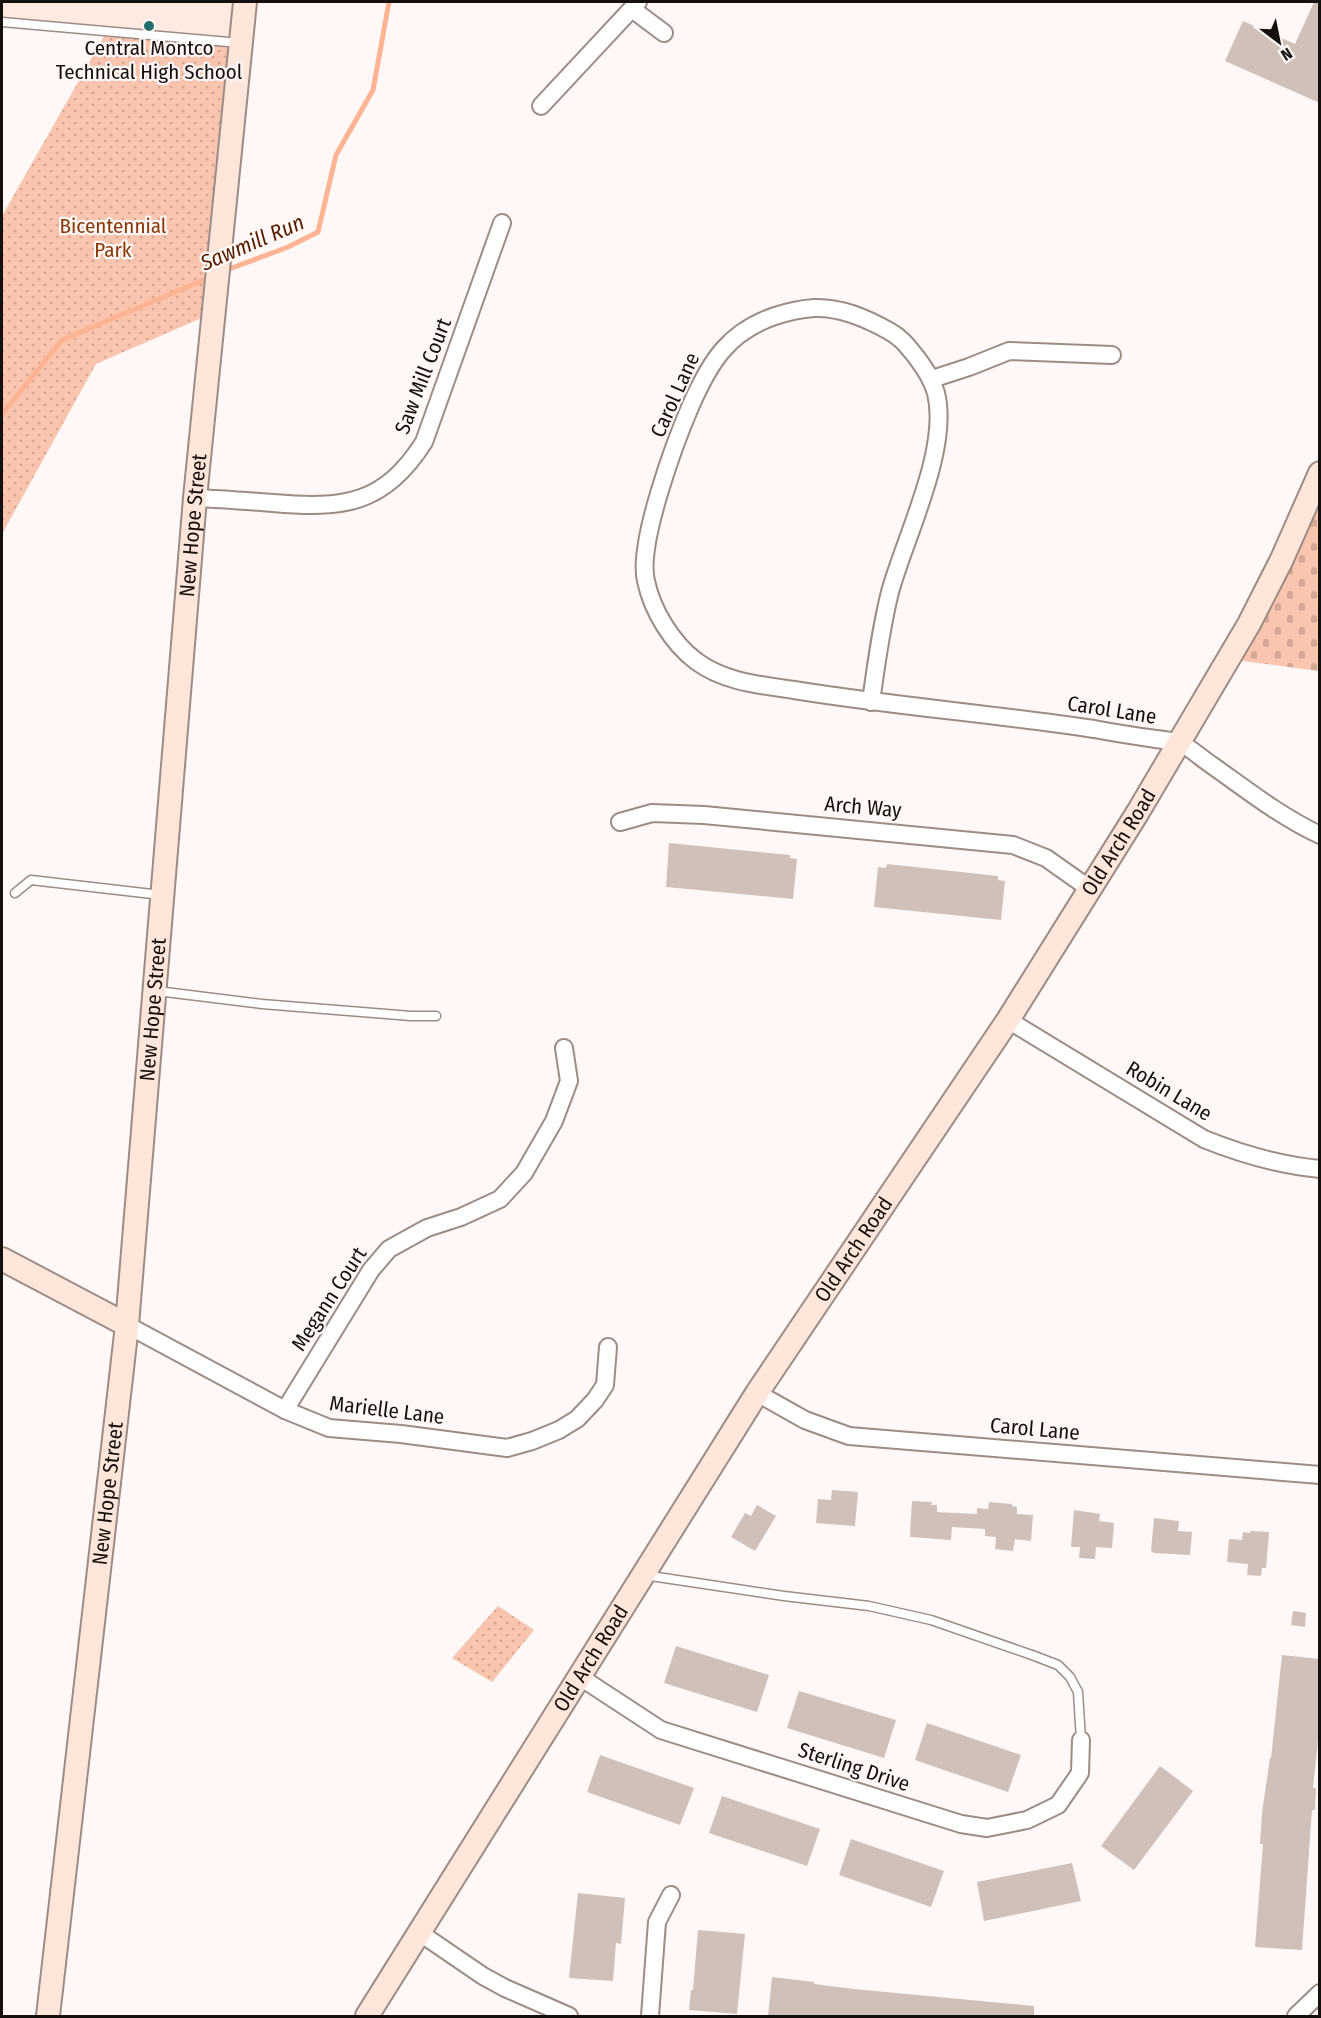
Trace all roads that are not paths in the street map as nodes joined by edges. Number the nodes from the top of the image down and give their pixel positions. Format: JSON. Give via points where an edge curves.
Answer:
{"nodes":[{"id":1,"x":246,"y":2,"type":"edge"},
{"id":2,"x":635,"y":5,"type":"edge"},
{"id":3,"x":2,"y":22,"type":"edge"},
{"id":4,"x":664,"y":33,"type":"dead end"},
{"id":5,"x":242,"y":43,"type":"junction"},
{"id":6,"x":541,"y":106,"type":"dead end"},
{"id":7,"x":502,"y":223,"type":"dead end"},
{"id":8,"x":1112,"y":355,"type":"dead end"},
{"id":9,"x":932,"y":379,"type":"junction"},
{"id":10,"x":1320,"y":473,"type":"edge"},
{"id":11,"x":195,"y":498,"type":"junction"},
{"id":12,"x":871,"y":702,"type":"junction"},
{"id":13,"x":1179,"y":743,"type":"junction"},
{"id":14,"x":620,"y":822,"type":"dead end"},
{"id":15,"x":1320,"y":835,"type":"edge"},
{"id":16,"x":1090,"y":889,"type":"junction"},
{"id":17,"x":15,"y":893,"type":"dead end"},
{"id":18,"x":161,"y":895,"type":"junction"},
{"id":19,"x":154,"y":991,"type":"junction"},
{"id":20,"x":436,"y":1016,"type":"dead end"},
{"id":21,"x":1008,"y":1020,"type":"junction"},
{"id":22,"x":564,"y":1048,"type":"dead end"},
{"id":23,"x":1320,"y":1169,"type":"edge"},
{"id":24,"x":2,"y":1259,"type":"edge"},
{"id":25,"x":127,"y":1325,"type":"junction"},
{"id":26,"x":608,"y":1347,"type":"dead end"},
{"id":27,"x":757,"y":1394,"type":"junction"},
{"id":28,"x":285,"y":1410,"type":"junction"},
{"id":29,"x":1320,"y":1475,"type":"edge"},
{"id":30,"x":644,"y":1575,"type":"junction"},
{"id":31,"x":579,"y":1677,"type":"junction"},
{"id":32,"x":1081,"y":1740,"type":"joint"},
{"id":33,"x":671,"y":1895,"type":"dead end"},
{"id":34,"x":420,"y":1933,"type":"junction"},
{"id":35,"x":1320,"y":1993,"type":"edge"},
{"id":36,"x":48,"y":2016,"type":"edge"},
{"id":37,"x":367,"y":2016,"type":"edge"},
{"id":38,"x":569,"y":2016,"type":"edge"},
{"id":39,"x":650,"y":2016,"type":"edge"},
{"id":40,"x":1296,"y":2016,"type":"edge"}],
"edges":[{"from":1,"to":5,"type":"street","name":"New Hope Street"},
{"from":2,"to":4,"type":"street"},
{"from":2,"to":6,"type":"street"},
{"from":3,"to":5,"type":"lane"},
{"from":5,"to":11,"type":"street","name":"New Hope Street"},
{"from":7,"to":11,"type":"street","name":"Saw Mill Court","via":[[424,442],[412,462],[392,481],[374,493],[327,506]]},
{"from":8,"to":9,"type":"street","via":[[1009,351]]},
{"from":9,"to":12,"type":"street","name":"Carol Lane","via":[[937,397],[936,446],[890,595]]},
{"from":9,"to":12,"type":"street","name":"Carol Lane","via":[[902,339],[844,311],[815,308],[787,312],[746,330],[719,353],[686,416],[644,556],[651,598],[672,635],[697,662],[728,678],[753,684]]},
{"from":10,"to":13,"type":"street","name":"Old Arch Road","via":[[1249,624]]},
{"from":11,"to":18,"type":"street","name":"New Hope Street"},
{"from":12,"to":13,"type":"street","name":"Carol Lane"},
{"from":13,"to":15,"type":"street","name":"Carol Lane","via":[[1297,824]]},
{"from":13,"to":16,"type":"street","name":"Old Arch Road"},
{"from":14,"to":16,"type":"street","name":"Arch Way","via":[[652,813],[704,815],[1013,845],[1046,858]]},
{"from":16,"to":21,"type":"street","name":"Old Arch Road"},
{"from":17,"to":18,"type":"lane","via":[[31,880]]},
{"from":18,"to":19,"type":"street","name":"New Hope Street"},
{"from":19,"to":20,"type":"lane","via":[[262,1004]]},
{"from":19,"to":25,"type":"street","name":"New Hope Street"},
{"from":21,"to":23,"type":"street","name":"Robin Lane","via":[[1204,1139],[1273,1162]]},
{"from":21,"to":27,"type":"street","name":"Old Arch Road"},
{"from":22,"to":28,"type":"street","name":"Megann Court","via":[[569,1081],[554,1121],[524,1173],[500,1199],[427,1228],[389,1249],[371,1270]]},
{"from":24,"to":25,"type":"street"},
{"from":25,"to":28,"type":"street","name":"Marielle Lane"},
{"from":25,"to":36,"type":"street","name":"New Hope Street"},
{"from":26,"to":28,"type":"street","name":"Marielle Lane","via":[[605,1385],[577,1419],[550,1434],[507,1448],[328,1428]]},
{"from":27,"to":29,"type":"street","name":"Carol Lane","via":[[805,1420],[849,1436]]},
{"from":27,"to":30,"type":"street","name":"Old Arch Road"},
{"from":30,"to":31,"type":"street","name":"Old Arch Road"},
{"from":30,"to":32,"type":"lane","via":[[869,1606],[931,1620],[1032,1655],[1058,1665],[1070,1677],[1078,1692]]},
{"from":31,"to":32,"type":"street","name":"Sterling Drive","via":[[661,1730],[970,1826],[987,1828],[1028,1820],[1058,1805],[1080,1773]]},
{"from":31,"to":34,"type":"street","name":"Old Arch Road"},
{"from":33,"to":39,"type":"street","via":[[657,1922]]},
{"from":34,"to":37,"type":"street","name":"Old Arch Road"},
{"from":34,"to":38,"type":"street","via":[[483,1976]]},
{"from":35,"to":40,"type":"street"}]}
